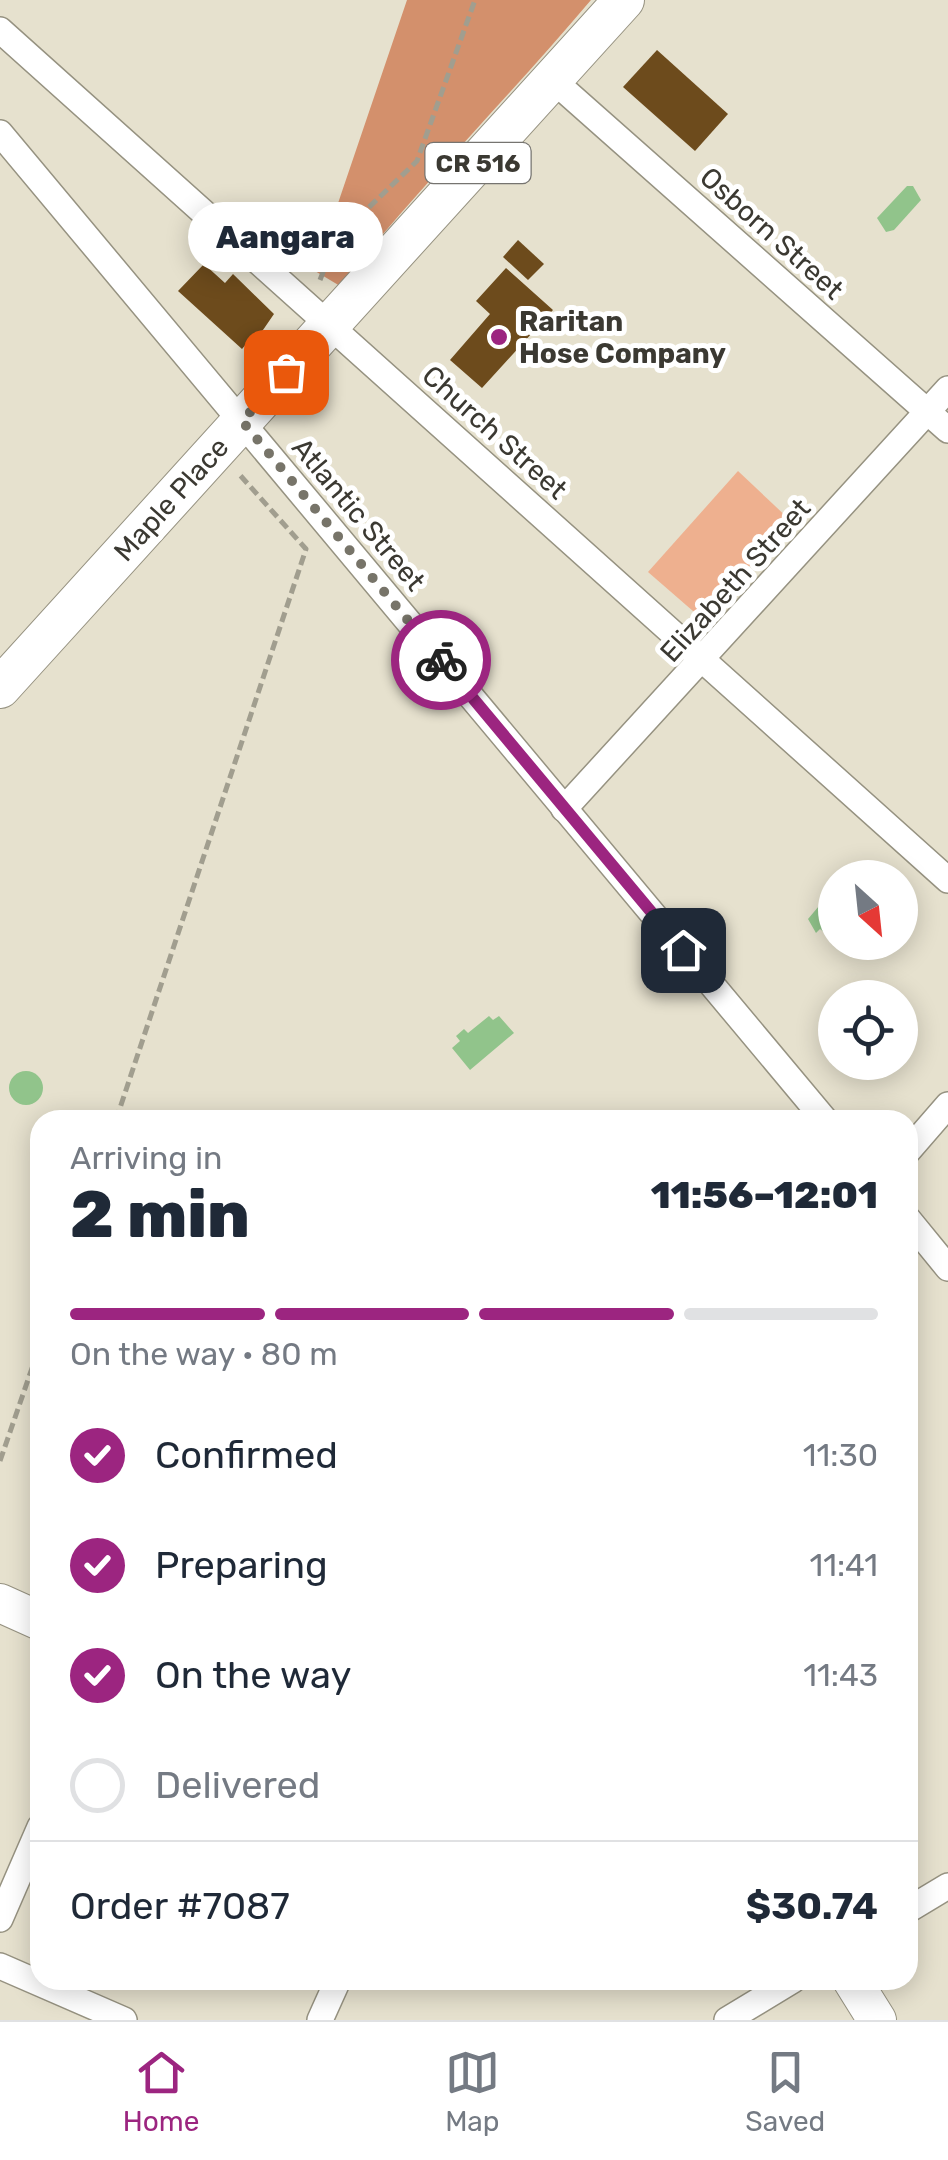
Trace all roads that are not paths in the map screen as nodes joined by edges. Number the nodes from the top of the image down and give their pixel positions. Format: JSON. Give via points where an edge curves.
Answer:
{"nodes":[{"id":1,"x":624,"y":0,"type":"edge"},
{"id":2,"x":0,"y":30,"type":"edge"},
{"id":3,"x":554,"y":80,"type":"junction"},
{"id":4,"x":0,"y":132,"type":"edge"},
{"id":5,"x":330,"y":323,"type":"junction"},
{"id":6,"x":948,"y":389,"type":"edge"},
{"id":7,"x":927,"y":412,"type":"junction"},
{"id":8,"x":242,"y":421,"type":"junction"},
{"id":9,"x":948,"y":430,"type":"edge"},
{"id":10,"x":704,"y":661,"type":"junction"},
{"id":11,"x":0,"y":688,"type":"edge"},
{"id":12,"x":564,"y":809,"type":"junction"},
{"id":13,"x":948,"y":880,"type":"edge"},
{"id":14,"x":948,"y":1105,"type":"edge"},
{"id":15,"x":817,"y":1110,"type":"edge"},
{"id":16,"x":918,"y":1139,"type":"edge"},
{"id":17,"x":918,"y":1231,"type":"edge"},
{"id":18,"x":948,"y":1268,"type":"edge"},
{"id":19,"x":0,"y":1603,"type":"edge"},
{"id":20,"x":30,"y":1616,"type":"edge"},
{"id":21,"x":30,"y":1850,"type":"edge"},
{"id":22,"x":948,"y":1886,"type":"edge"},
{"id":23,"x":918,"y":1904,"type":"edge"},
{"id":24,"x":0,"y":1918,"type":"edge"},
{"id":25,"x":0,"y":1966,"type":"edge"},
{"id":26,"x":30,"y":1979,"type":"edge"},
{"id":27,"x":55,"y":1990,"type":"edge"},
{"id":28,"x":334,"y":1990,"type":"edge"},
{"id":29,"x":776,"y":1990,"type":"edge"},
{"id":30,"x":858,"y":1990,"type":"edge"},
{"id":31,"x":124,"y":2020,"type":"edge"},
{"id":32,"x":320,"y":2020,"type":"edge"},
{"id":33,"x":727,"y":2020,"type":"edge"},
{"id":34,"x":877,"y":2020,"type":"edge"}],
"edges":[{"from":1,"to":3,"type":"main road","name":"Maple Place","number":"CR 516"},
{"from":2,"to":5,"type":"street","name":"Church Street"},
{"from":3,"to":5,"type":"main road","name":"Maple Place","number":"CR 516"},
{"from":3,"to":7,"type":"street","name":"Osborn Street"},
{"from":4,"to":8,"type":"street","name":"Atlantic Street"},
{"from":5,"to":8,"type":"main road","name":"Maple Place","number":"CR 516"},
{"from":5,"to":10,"type":"street","name":"Church Street"},
{"from":6,"to":7,"type":"street","name":"Elizabeth Street"},
{"from":7,"to":9,"type":"street","name":"Osborn Street"},
{"from":7,"to":10,"type":"street","name":"Elizabeth Street"},
{"from":8,"to":11,"type":"main road","name":"Maple Place","number":"CR 516"},
{"from":8,"to":12,"type":"street","name":"Atlantic Street"},
{"from":10,"to":12,"type":"street","name":"Elizabeth Street"},
{"from":10,"to":13,"type":"street","name":"Church Street"},
{"from":12,"to":15,"type":"street","name":"Atlantic Street"},
{"from":14,"to":16,"type":"street"},
{"from":17,"to":18,"type":"street"},
{"from":19,"to":20,"type":"street"},
{"from":21,"to":24,"type":"street"},
{"from":22,"to":23,"type":"street"},
{"from":25,"to":26,"type":"street"},
{"from":27,"to":31,"type":"street"},
{"from":28,"to":32,"type":"street"},
{"from":29,"to":33,"type":"street"},
{"from":30,"to":34,"type":"street"}]}
